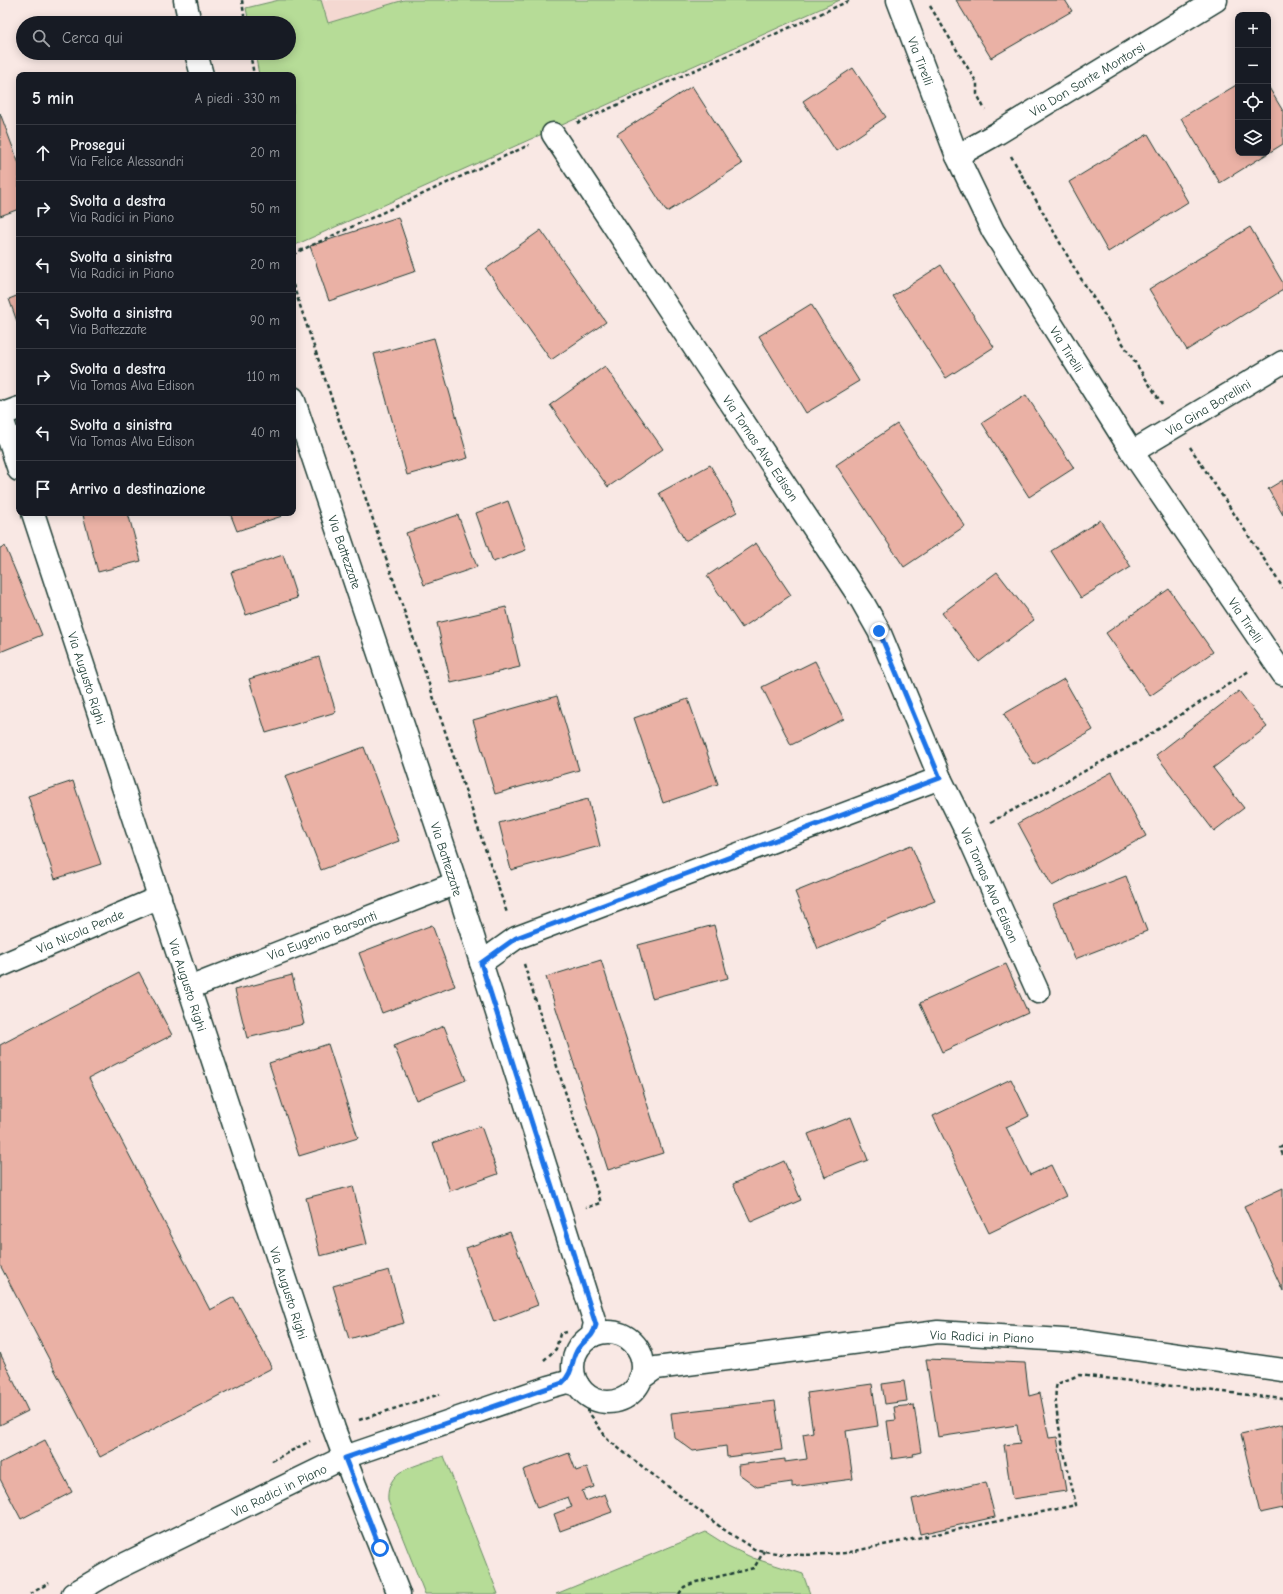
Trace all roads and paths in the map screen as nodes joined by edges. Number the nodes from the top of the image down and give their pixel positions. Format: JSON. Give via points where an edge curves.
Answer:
{"nodes":[{"id":1,"x":185,"y":0,"type":"edge"},
{"id":2,"x":242,"y":0,"type":"edge"},
{"id":3,"x":898,"y":0,"type":"edge"},
{"id":4,"x":927,"y":0,"type":"edge"},
{"id":5,"x":1216,"y":0,"type":"edge"},
{"id":6,"x":188,"y":16,"type":"edge"},
{"id":7,"x":244,"y":16,"type":"edge"},
{"id":8,"x":198,"y":60,"type":"edge"},
{"id":9,"x":251,"y":60,"type":"edge"},
{"id":10,"x":201,"y":72,"type":"edge"},
{"id":11,"x":253,"y":72,"type":"edge"},
{"id":12,"x":998,"y":133,"type":"junction"},
{"id":13,"x":553,"y":134,"type":"dead end"},
{"id":14,"x":957,"y":156,"type":"junction"},
{"id":15,"x":1283,"y":362,"type":"edge"},
{"id":16,"x":296,"y":407,"type":"edge"},
{"id":17,"x":5,"y":412,"type":"edge"},
{"id":18,"x":1176,"y":426,"type":"junction"},
{"id":19,"x":1132,"y":452,"type":"junction"},
{"id":20,"x":16,"y":458,"type":"edge"},
{"id":21,"x":34,"y":516,"type":"edge"},
{"id":22,"x":1283,"y":588,"type":"edge"},
{"id":23,"x":1277,"y":665,"type":"edge"},
{"id":24,"x":940,"y":778,"type":"junction"},
{"id":25,"x":968,"y":835,"type":"junction"},
{"id":26,"x":456,"y":883,"type":"junction"},
{"id":27,"x":160,"y":897,"type":"junction"},
{"id":28,"x":481,"y":963,"type":"junction"},
{"id":29,"x":0,"y":966,"type":"edge"},
{"id":30,"x":189,"y":988,"type":"junction"},
{"id":31,"x":1038,"y":992,"type":"dead end"},
{"id":32,"x":1283,"y":1146,"type":"edge"},
{"id":33,"x":1283,"y":1155,"type":"edge"},
{"id":34,"x":598,"y":1330,"type":"junction"},
{"id":35,"x":646,"y":1369,"type":"junction"},
{"id":36,"x":1283,"y":1370,"type":"edge"},
{"id":37,"x":571,"y":1379,"type":"junction"},
{"id":38,"x":1283,"y":1399,"type":"edge"},
{"id":39,"x":581,"y":1410,"type":"dead end"},
{"id":40,"x":345,"y":1458,"type":"junction"},
{"id":41,"x":764,"y":1551,"type":"junction"},
{"id":42,"x":74,"y":1594,"type":"edge"},
{"id":43,"x":399,"y":1594,"type":"edge"},
{"id":44,"x":679,"y":1594,"type":"edge"}],
"edges":[{"from":1,"to":6,"type":"street"},
{"from":2,"to":7,"type":"path"},
{"from":3,"to":14,"type":"street","name":"Via Tirelli"},
{"from":4,"to":12,"type":"path","via":[[977,83],[977,94]]},
{"from":5,"to":12,"type":"street","name":"Via Don Sante Montorsi"},
{"from":8,"to":10,"type":"street"},
{"from":9,"to":11,"type":"path"},
{"from":12,"to":14,"type":"street","name":"Via Don Sante Montorsi"},
{"from":12,"to":18,"type":"path","via":[[1076,271]]},
{"from":13,"to":24,"type":"street","name":"Via Tomas Alva Edison","via":[[862,601],[879,631]]},
{"from":14,"to":19,"type":"street","name":"Via Tirelli","via":[[993,231]]},
{"from":15,"to":18,"type":"street","name":"Via Gina Borellini"},
{"from":16,"to":26,"type":"street","name":"Via Battezzate"},
{"from":17,"to":20,"type":"street"},
{"from":18,"to":19,"type":"street","name":"Via Gina Borellini"},
{"from":18,"to":22,"type":"path"},
{"from":19,"to":23,"type":"street","name":"Via Tirelli"},
{"from":21,"to":27,"type":"street","name":"Via Augusto Righi"},
{"from":23,"to":25,"type":"path"},
{"from":24,"to":25,"type":"street","name":"Via Tomas Alva Edison"},
{"from":24,"to":28,"type":"street","via":[[516,938]]},
{"from":25,"to":31,"type":"street","name":"Via Tomas Alva Edison"},
{"from":26,"to":28,"type":"street","name":"Via Battezzate"},
{"from":26,"to":30,"type":"street","name":"Via Eugenio Barsanti"},
{"from":27,"to":29,"type":"street","name":"Via Nicola Pende"},
{"from":27,"to":30,"type":"street","name":"Via Augusto Righi"},
{"from":28,"to":34,"type":"street","name":"Via Battezzate"},
{"from":30,"to":40,"type":"street","name":"Via Augusto Righi"},
{"from":32,"to":33,"type":"path","via":[[1280,1148]]},
{"from":34,"to":35,"type":"street","via":[[618,1334],[630,1340],[639,1351]]},
{"from":34,"to":37,"type":"street","via":[[576,1351]]},
{"from":35,"to":36,"type":"street","name":"Via Radici in Piano","via":[[938,1332],[1079,1341]]},
{"from":35,"to":37,"type":"street","via":[[630,1394],[615,1402],[598,1401]]},
{"from":37,"to":40,"type":"street","name":"Via Radici in Piano"},
{"from":38,"to":41,"type":"path","via":[[1078,1375],[1058,1384],[1055,1390],[1057,1413],[1076,1505],[844,1553],[804,1555]]},
{"from":39,"to":41,"type":"path","via":[[588,1411],[608,1440],[723,1529],[754,1549]]},
{"from":40,"to":42,"type":"street","name":"Via Radici in Piano","via":[[116,1568]]},
{"from":40,"to":43,"type":"street","name":"Via Augusto Righi"},
{"from":41,"to":44,"type":"path","via":[[754,1568],[696,1582],[684,1587]]}]}
